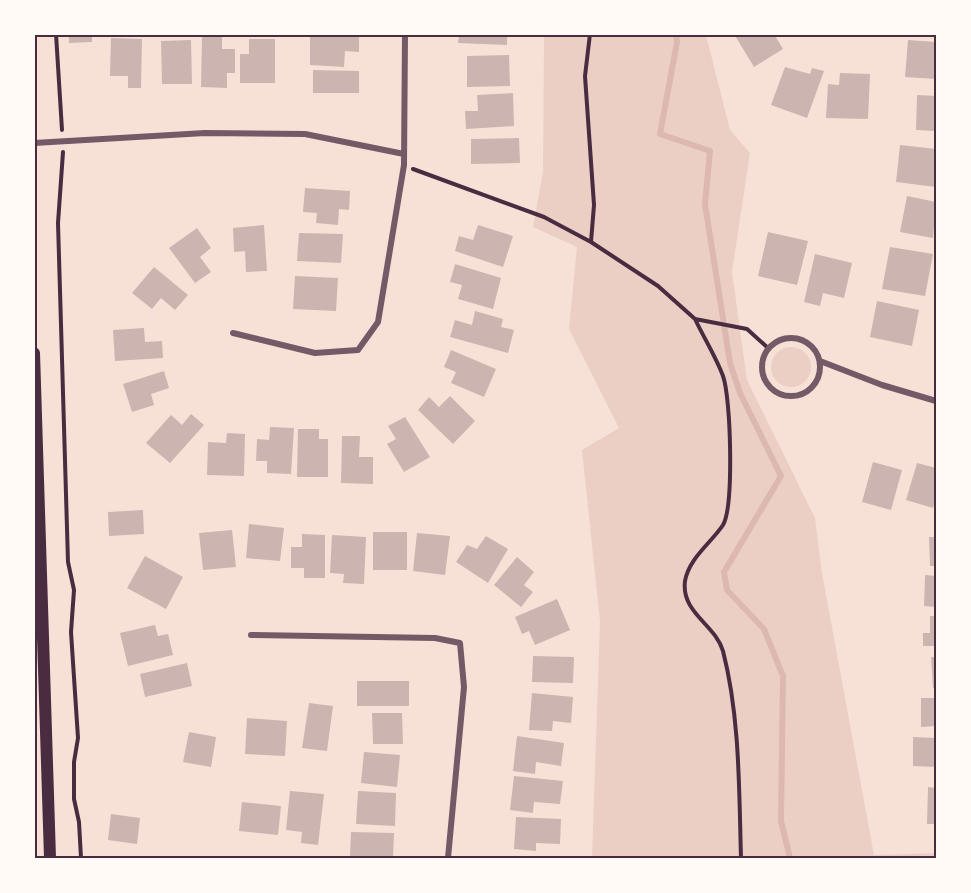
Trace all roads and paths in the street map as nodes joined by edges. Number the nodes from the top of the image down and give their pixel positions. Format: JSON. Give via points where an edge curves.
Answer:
{"nodes":[{"id":1,"x":56,"y":34,"type":"edge"},
{"id":2,"x":405,"y":34,"type":"edge"},
{"id":3,"x":590,"y":34,"type":"edge"},
{"id":4,"x":62,"y":117,"type":"dead end"},
{"id":5,"x":34,"y":143,"type":"edge"},
{"id":6,"x":404,"y":154,"type":"junction"},
{"id":7,"x":63,"y":160,"type":"dead end"},
{"id":8,"x":404,"y":165,"type":"junction"},
{"id":9,"x":591,"y":242,"type":"junction"},
{"id":10,"x":695,"y":319,"type":"junction"},
{"id":11,"x":233,"y":333,"type":"dead end"},
{"id":12,"x":768,"y":348,"type":"junction"},
{"id":13,"x":34,"y":353,"type":"edge"},
{"id":14,"x":820,"y":361,"type":"junction"},
{"id":15,"x":936,"y":401,"type":"edge"},
{"id":16,"x":251,"y":635,"type":"dead end"},
{"id":17,"x":50,"y":858,"type":"edge"},
{"id":18,"x":81,"y":858,"type":"edge"},
{"id":19,"x":448,"y":858,"type":"edge"},
{"id":20,"x":741,"y":858,"type":"edge"}],
"edges":[{"from":1,"to":4,"type":"path"},
{"from":2,"to":6,"type":"street"},
{"from":3,"to":9,"type":"path","via":[[585,76],[594,205]]},
{"from":5,"to":6,"type":"street","via":[[206,133],[305,134]]},
{"from":6,"to":8,"type":"street"},
{"from":7,"to":18,"type":"path","via":[[59,246],[68,562],[74,590],[71,632],[78,738],[73,777]]},
{"from":8,"to":9,"type":"path","via":[[544,217]]},
{"from":8,"to":11,"type":"street","via":[[378,322],[358,350],[315,353]]},
{"from":9,"to":10,"type":"path","via":[[658,286]]},
{"from":10,"to":12,"type":"path","via":[[739,326],[755,334]]},
{"from":10,"to":20,"type":"path","via":[[723,377],[729,411],[730,501],[723,524],[694,560],[685,581],[689,607],[722,647],[730,682]]},
{"from":12,"to":14,"type":"street","via":[[784,338],[803,339],[817,352]]},
{"from":12,"to":14,"type":"street","via":[[763,376],[775,391],[784,395],[811,388],[820,371]]},
{"from":13,"to":17,"type":"main road"},
{"from":14,"to":15,"type":"street"},
{"from":16,"to":19,"type":"street","via":[[435,638],[460,643],[464,687]]}]}
